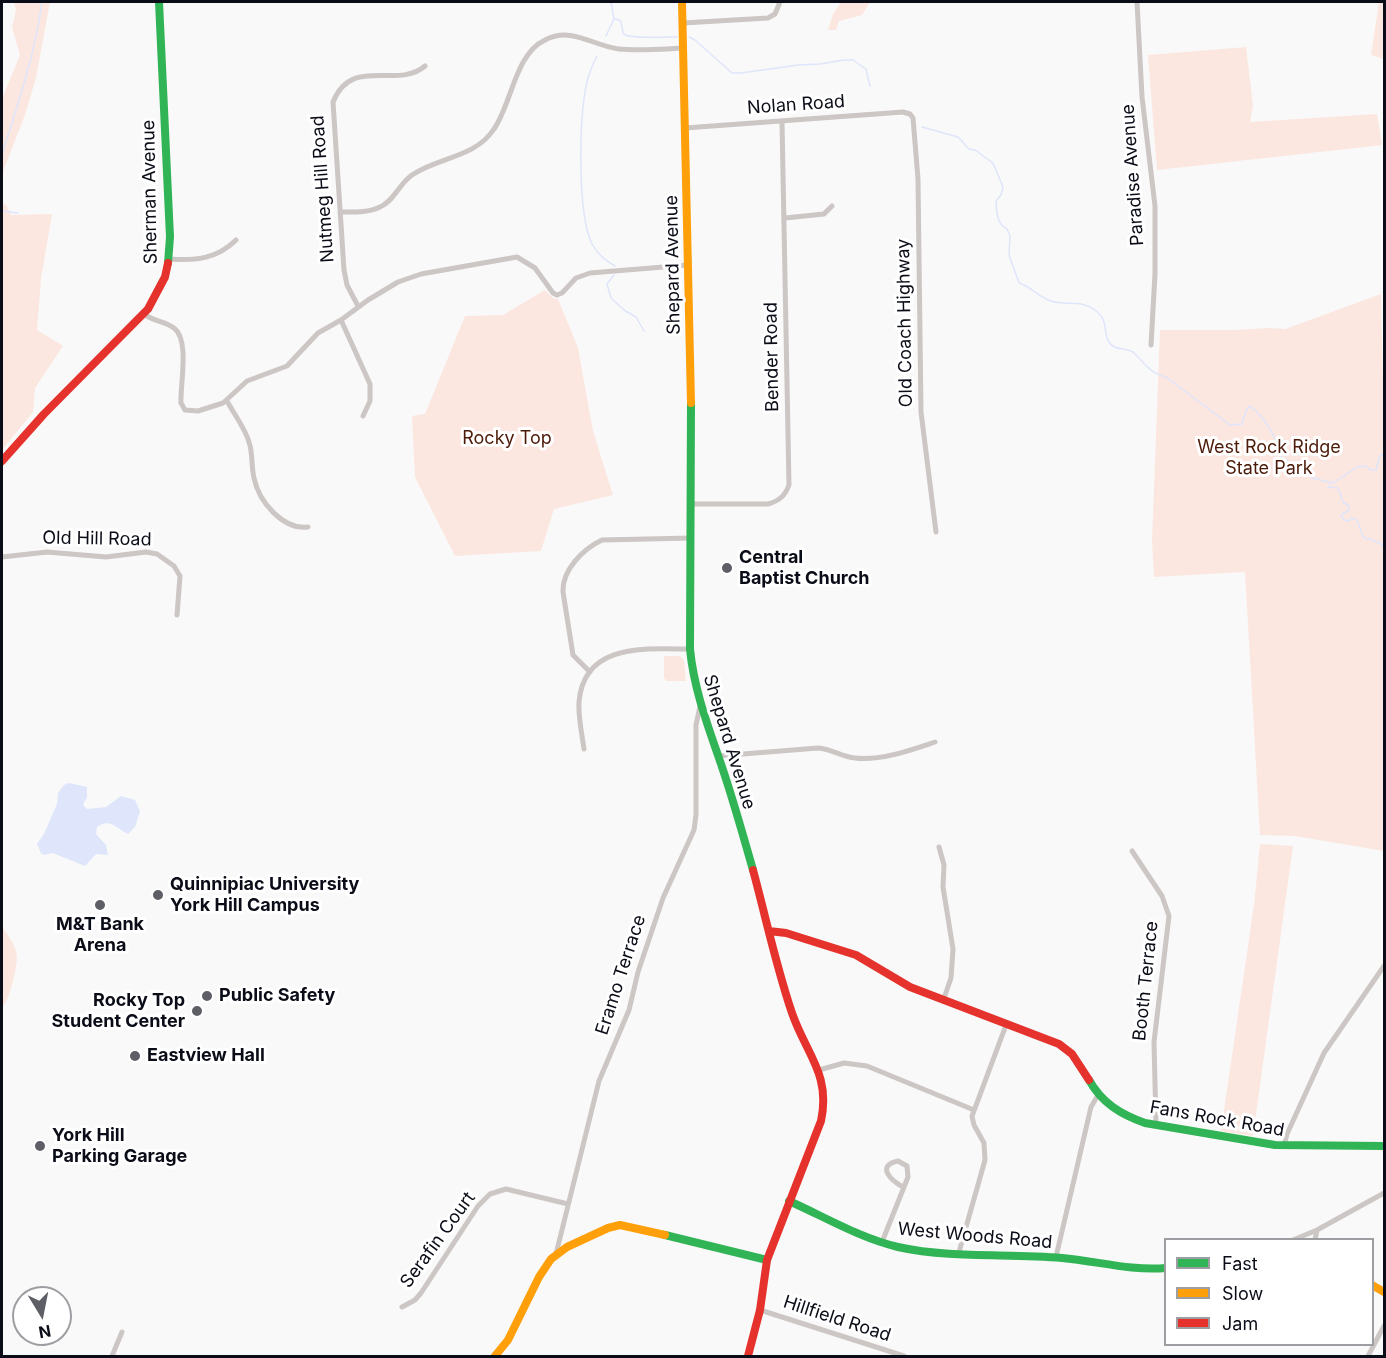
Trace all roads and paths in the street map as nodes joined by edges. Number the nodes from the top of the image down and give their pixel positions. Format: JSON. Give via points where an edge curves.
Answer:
{"nodes":[{"id":1,"x":159,"y":2,"type":"edge"},
{"id":2,"x":682,"y":2,"type":"edge"},
{"id":3,"x":780,"y":2,"type":"edge"},
{"id":4,"x":1137,"y":2,"type":"edge"},
{"id":5,"x":683,"y":23,"type":"junction"},
{"id":6,"x":683,"y":48,"type":"junction"},
{"id":7,"x":426,"y":66,"type":"dead end"},
{"id":8,"x":910,"y":114,"type":"joint"},
{"id":9,"x":782,"y":122,"type":"junction"},
{"id":10,"x":685,"y":128,"type":"junction"},
{"id":11,"x":832,"y":206,"type":"dead end"},
{"id":12,"x":340,"y":212,"type":"junction"},
{"id":13,"x":785,"y":218,"type":"junction"},
{"id":14,"x":236,"y":240,"type":"dead end"},
{"id":15,"x":169,"y":259,"type":"junction"},
{"id":16,"x":688,"y":265,"type":"junction"},
{"id":17,"x":358,"y":306,"type":"junction"},
{"id":18,"x":144,"y":314,"type":"junction"},
{"id":19,"x":341,"y":320,"type":"junction"},
{"id":20,"x":1151,"y":345,"type":"dead end"},
{"id":21,"x":227,"y":401,"type":"junction"},
{"id":22,"x":363,"y":416,"type":"dead end"},
{"id":23,"x":2,"y":461,"type":"edge"},
{"id":24,"x":691,"y":504,"type":"junction"},
{"id":25,"x":308,"y":527,"type":"dead end"},
{"id":26,"x":936,"y":532,"type":"dead end"},
{"id":27,"x":691,"y":538,"type":"junction"},
{"id":28,"x":2,"y":557,"type":"edge"},
{"id":29,"x":177,"y":615,"type":"dead end"},
{"id":30,"x":690,"y":649,"type":"junction"},
{"id":31,"x":590,"y":672,"type":"junction"},
{"id":32,"x":700,"y":706,"type":"junction"},
{"id":33,"x":935,"y":742,"type":"dead end"},
{"id":34,"x":584,"y":749,"type":"dead end"},
{"id":35,"x":718,"y":756,"type":"junction"},
{"id":36,"x":939,"y":847,"type":"dead end"},
{"id":37,"x":1132,"y":851,"type":"dead end"},
{"id":38,"x":769,"y":931,"type":"junction"},
{"id":39,"x":1384,"y":966,"type":"edge"},
{"id":40,"x":943,"y":1000,"type":"junction"},
{"id":41,"x":1006,"y":1024,"type":"junction"},
{"id":42,"x":819,"y":1070,"type":"junction"},
{"id":43,"x":1098,"y":1095,"type":"junction"},
{"id":44,"x":974,"y":1110,"type":"junction"},
{"id":45,"x":1155,"y":1125,"type":"junction"},
{"id":46,"x":1284,"y":1146,"type":"junction"},
{"id":47,"x":1384,"y":1146,"type":"edge"},
{"id":48,"x":903,"y":1187,"type":"junction"},
{"id":49,"x":1384,"y":1193,"type":"edge"},
{"id":50,"x":789,"y":1201,"type":"junction"},
{"id":51,"x":568,"y":1204,"type":"junction"},
{"id":52,"x":1317,"y":1230,"type":"junction"},
{"id":53,"x":1296,"y":1238,"type":"edge"},
{"id":54,"x":1315,"y":1238,"type":"edge"},
{"id":55,"x":882,"y":1242,"type":"junction"},
{"id":56,"x":959,"y":1252,"type":"junction"},
{"id":57,"x":556,"y":1254,"type":"junction"},
{"id":58,"x":1056,"y":1257,"type":"junction"},
{"id":59,"x":767,"y":1260,"type":"junction"},
{"id":60,"x":1164,"y":1268,"type":"edge"},
{"id":61,"x":402,"y":1307,"type":"dead end"},
{"id":62,"x":760,"y":1310,"type":"junction"},
{"id":63,"x":1384,"y":1326,"type":"edge"},
{"id":64,"x":122,"y":1332,"type":"dead end"},
{"id":65,"x":1374,"y":1345,"type":"edge"},
{"id":66,"x":112,"y":1356,"type":"edge"},
{"id":67,"x":495,"y":1356,"type":"edge"},
{"id":68,"x":748,"y":1356,"type":"edge"},
{"id":69,"x":904,"y":1356,"type":"edge"}],
"edges":[{"from":1,"to":15,"type":"main road","name":"Sherman Avenue"},
{"from":2,"to":5,"type":"main road","name":"Shepard Avenue"},
{"from":3,"to":5,"type":"street","via":[[775,14],[768,18]]},
{"from":4,"to":20,"type":"street","name":"Paradise Avenue","via":[[1142,97],[1155,206]]},
{"from":5,"to":6,"type":"main road","name":"Shepard Avenue"},
{"from":6,"to":10,"type":"main road","name":"Shepard Avenue"},
{"from":6,"to":12,"type":"street","via":[[621,49],[567,35],[544,40],[525,58],[494,129],[483,142],[411,175],[381,207]]},
{"from":7,"to":12,"type":"street","name":"Nutmeg Hill Road","via":[[413,73],[359,77],[337,93],[332,115]]},
{"from":8,"to":9,"type":"street","name":"Nolan Road"},
{"from":8,"to":26,"type":"street","name":"Old Coach Highway","via":[[915,125],[918,179],[921,412]]},
{"from":9,"to":10,"type":"street","name":"Nolan Road"},
{"from":9,"to":13,"type":"street","name":"Bender Road"},
{"from":10,"to":16,"type":"main road","name":"Shepard Avenue"},
{"from":11,"to":13,"type":"street","via":[[824,214]]},
{"from":12,"to":17,"type":"street","name":"Nutmeg Hill Road","via":[[345,277]]},
{"from":13,"to":24,"type":"street","name":"Bender Road","via":[[789,485],[785,494],[768,504]]},
{"from":14,"to":15,"type":"street","via":[[210,258]]},
{"from":15,"to":18,"type":"main road","name":"Sherman Avenue","via":[[159,293]]},
{"from":16,"to":17,"type":"street","via":[[590,273],[576,278],[557,295],[535,268],[513,257],[414,276]]},
{"from":16,"to":24,"type":"main road","name":"Shepard Avenue"},
{"from":17,"to":19,"type":"street"},
{"from":18,"to":21,"type":"street","via":[[173,327],[181,338],[181,397],[185,410],[198,411]]},
{"from":18,"to":23,"type":"main road","name":"Sherman Avenue"},
{"from":19,"to":21,"type":"street","via":[[318,333],[287,366],[247,381]]},
{"from":19,"to":22,"type":"street","via":[[370,384],[370,400]]},
{"from":21,"to":25,"type":"street","via":[[249,441],[252,472],[260,495],[281,519]]},
{"from":24,"to":27,"type":"main road","name":"Shepard Avenue"},
{"from":27,"to":30,"type":"main road","name":"Shepard Avenue"},
{"from":27,"to":31,"type":"street","via":[[602,540],[567,571],[562,585],[570,646],[578,662]]},
{"from":28,"to":29,"type":"street","name":"Old Hill Road","via":[[47,552],[106,557],[157,554],[174,566],[180,576]]},
{"from":30,"to":31,"type":"street","via":[[620,652]]},
{"from":30,"to":32,"type":"main road","name":"Shepard Avenue"},
{"from":31,"to":34,"type":"street","via":[[579,700]]},
{"from":32,"to":35,"type":"main road","name":"Shepard Avenue"},
{"from":32,"to":51,"type":"street","name":"Eramo Terrace","via":[[696,725],[694,830],[663,898],[625,1022],[599,1081]]},
{"from":33,"to":35,"type":"street","via":[[867,759],[818,748]]},
{"from":35,"to":38,"type":"main road","name":"Shepard Avenue"},
{"from":36,"to":40,"type":"street","via":[[953,949],[951,978]]},
{"from":37,"to":45,"type":"street","name":"Booth Terrace","via":[[1162,896],[1169,916],[1154,1042]]},
{"from":38,"to":40,"type":"main road","name":"Fans Rock Road","via":[[856,955],[898,981]]},
{"from":38,"to":42,"type":"main road","name":"Shepard Avenue","via":[[797,1027]]},
{"from":39,"to":46,"type":"street","via":[[1324,1053]]},
{"from":40,"to":41,"type":"main road","name":"Fans Rock Road"},
{"from":41,"to":43,"type":"main road","name":"Fans Rock Road","via":[[1070,1050]]},
{"from":41,"to":44,"type":"street"},
{"from":42,"to":44,"type":"street","via":[[835,1064],[860,1064]]},
{"from":42,"to":50,"type":"main road","name":"Shepard Avenue","via":[[826,1092],[825,1106]]},
{"from":43,"to":45,"type":"main road","name":"Fans Rock Road","via":[[1122,1114]]},
{"from":43,"to":58,"type":"street","via":[[1091,1107]]},
{"from":44,"to":56,"type":"street","via":[[972,1121],[984,1143],[985,1160]]},
{"from":45,"to":46,"type":"main road","name":"Fans Rock Road"},
{"from":46,"to":47,"type":"main road","name":"Fans Rock Road"},
{"from":48,"to":48,"type":"street","via":[[908,1177],[906,1166],[898,1161],[889,1164],[891,1180]]},
{"from":48,"to":55,"type":"street"},
{"from":49,"to":52,"type":"street"},
{"from":50,"to":55,"type":"main road","name":"West Woods Road"},
{"from":50,"to":59,"type":"main road","name":"Shepard Avenue"},
{"from":51,"to":57,"type":"street","name":"Eramo Terrace"},
{"from":51,"to":61,"type":"street","name":"Serafin Court","via":[[506,1189],[490,1194],[420,1293]]},
{"from":52,"to":53,"type":"street"},
{"from":52,"to":54,"type":"street"},
{"from":55,"to":56,"type":"main road","name":"West Woods Road","via":[[918,1250]]},
{"from":56,"to":58,"type":"main road","name":"West Woods Road"},
{"from":57,"to":59,"type":"main road","via":[[608,1228],[624,1225]]},
{"from":57,"to":67,"type":"main road","via":[[542,1271],[510,1336]]},
{"from":58,"to":60,"type":"main road","name":"West Woods Road","via":[[1133,1269]]},
{"from":59,"to":62,"type":"main road","name":"Shepard Avenue"},
{"from":62,"to":68,"type":"main road","name":"Shepard Avenue"},
{"from":62,"to":69,"type":"street","name":"Hillfield Road"},
{"from":63,"to":65,"type":"street"},
{"from":64,"to":66,"type":"street"}]}
